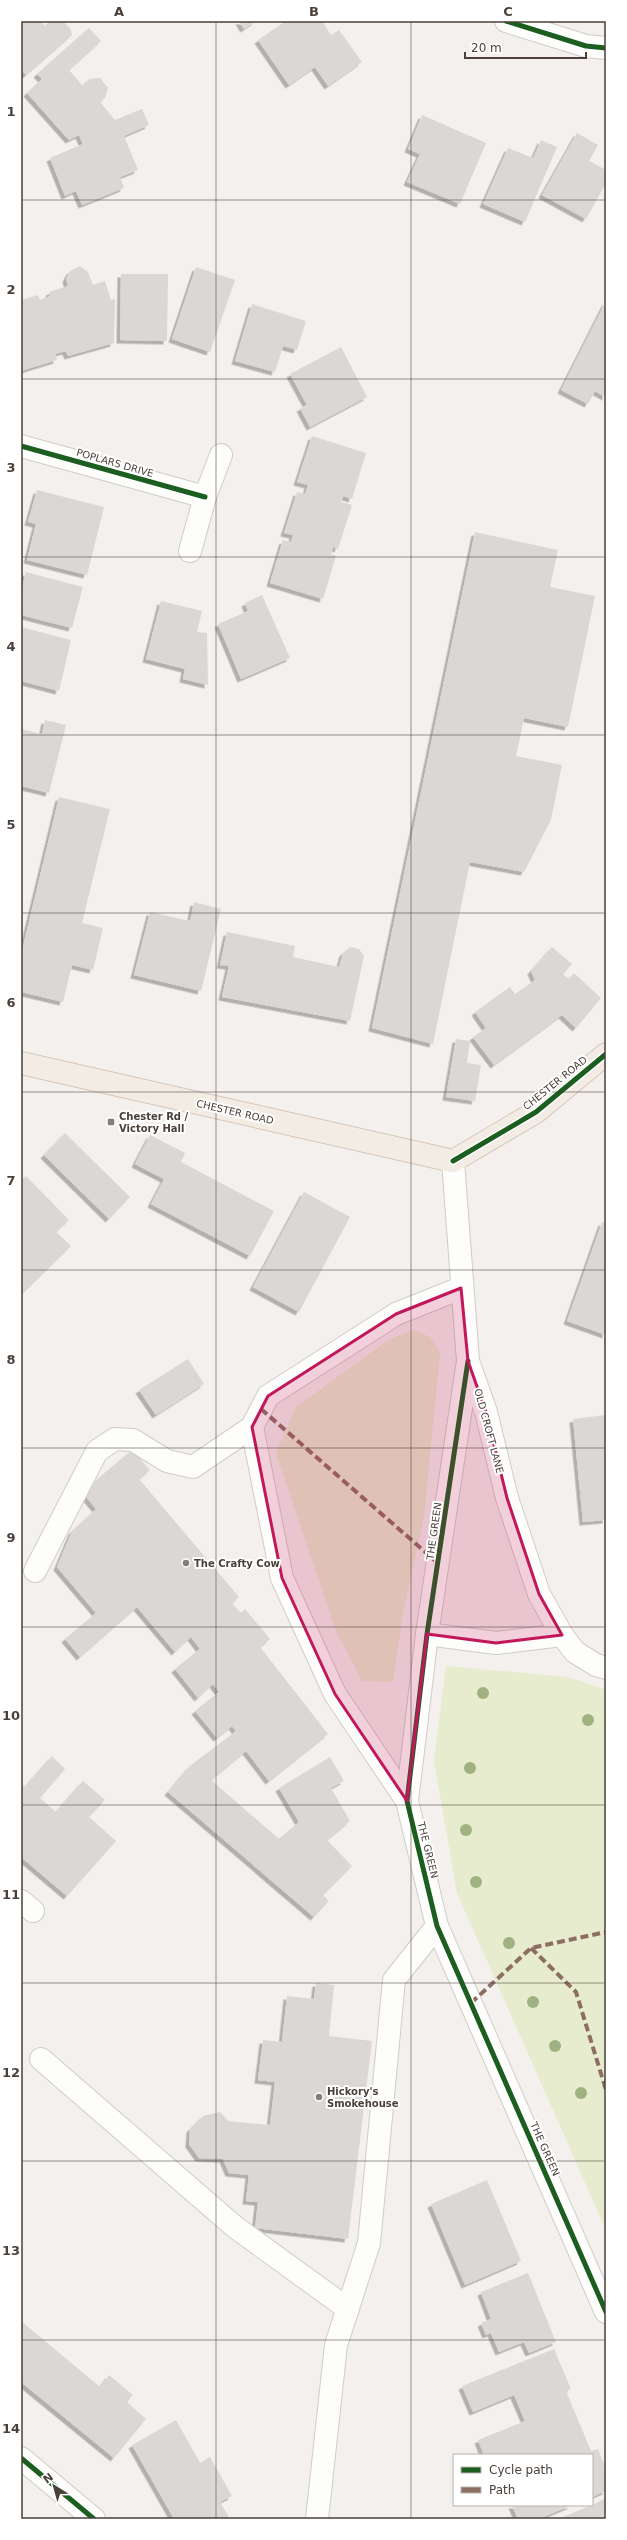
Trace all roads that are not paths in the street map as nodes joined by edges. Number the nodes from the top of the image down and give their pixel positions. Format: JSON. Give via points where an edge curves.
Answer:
{"nodes":[{"id":1,"x":506,"y":21,"type":"edge"},
{"id":2,"x":606,"y":48,"type":"edge"},
{"id":3,"x":21,"y":446,"type":"edge"},
{"id":4,"x":221,"y":455,"type":"dead end"},
{"id":5,"x":205,"y":498,"type":"junction"},
{"id":6,"x":190,"y":551,"type":"dead end"},
{"id":7,"x":606,"y":1054,"type":"edge"},
{"id":8,"x":21,"y":1063,"type":"edge"},
{"id":9,"x":453,"y":1161,"type":"junction"},
{"id":10,"x":461,"y":1288,"type":"junction"},
{"id":11,"x":468,"y":1361,"type":"junction"},
{"id":12,"x":252,"y":1427,"type":"junction"},
{"id":13,"x":35,"y":1571,"type":"dead end"},
{"id":14,"x":427,"y":1634,"type":"junction"},
{"id":15,"x":562,"y":1635,"type":"junction"},
{"id":16,"x":606,"y":1668,"type":"edge"},
{"id":17,"x":407,"y":1801,"type":"junction"},
{"id":18,"x":437,"y":1926,"type":"junction"},
{"id":19,"x":41,"y":2060,"type":"dead end"},
{"id":20,"x":348,"y":2309,"type":"junction"},
{"id":21,"x":606,"y":2312,"type":"edge"},
{"id":22,"x":21,"y":2458,"type":"edge"},
{"id":23,"x":94,"y":2519,"type":"edge"},
{"id":24,"x":317,"y":2519,"type":"edge"}],
"edges":[{"from":1,"to":2,"type":"street","via":[[586,46]]},
{"from":3,"to":5,"type":"street","name":"POPLARS DRIVE"},
{"from":4,"to":5,"type":"street"},
{"from":5,"to":6,"type":"street"},
{"from":7,"to":9,"type":"main road","name":"CHESTER ROAD","via":[[536,1112]]},
{"from":8,"to":9,"type":"main road","name":"CHESTER ROAD"},
{"from":9,"to":10,"type":"street","name":"OLD CROFT LANE"},
{"from":10,"to":11,"type":"street","name":"OLD CROFT LANE"},
{"from":10,"to":12,"type":"street","via":[[396,1314],[268,1396]]},
{"from":11,"to":14,"type":"street","name":"THE GREEN"},
{"from":11,"to":15,"type":"street","name":"OLD CROFT LANE","via":[[486,1412],[507,1498],[539,1594]]},
{"from":12,"to":13,"type":"street","via":[[192,1467],[167,1461],[133,1440],[115,1439],[97,1451]]},
{"from":12,"to":17,"type":"street","name":"THE GREEN","via":[[282,1578],[335,1694]]},
{"from":14,"to":15,"type":"street","via":[[496,1643]]},
{"from":14,"to":17,"type":"street","name":"THE GREEN"},
{"from":15,"to":16,"type":"street","name":"OLD CROFT LANE","via":[[575,1652]]},
{"from":17,"to":18,"type":"street","name":"THE GREEN"},
{"from":18,"to":20,"type":"street","via":[[394,1980],[369,2243]]},
{"from":18,"to":21,"type":"street","name":"THE GREEN"},
{"from":19,"to":20,"type":"street","via":[[235,2227]]},
{"from":20,"to":24,"type":"street","via":[[336,2345]]},
{"from":22,"to":23,"type":"street"}]}
